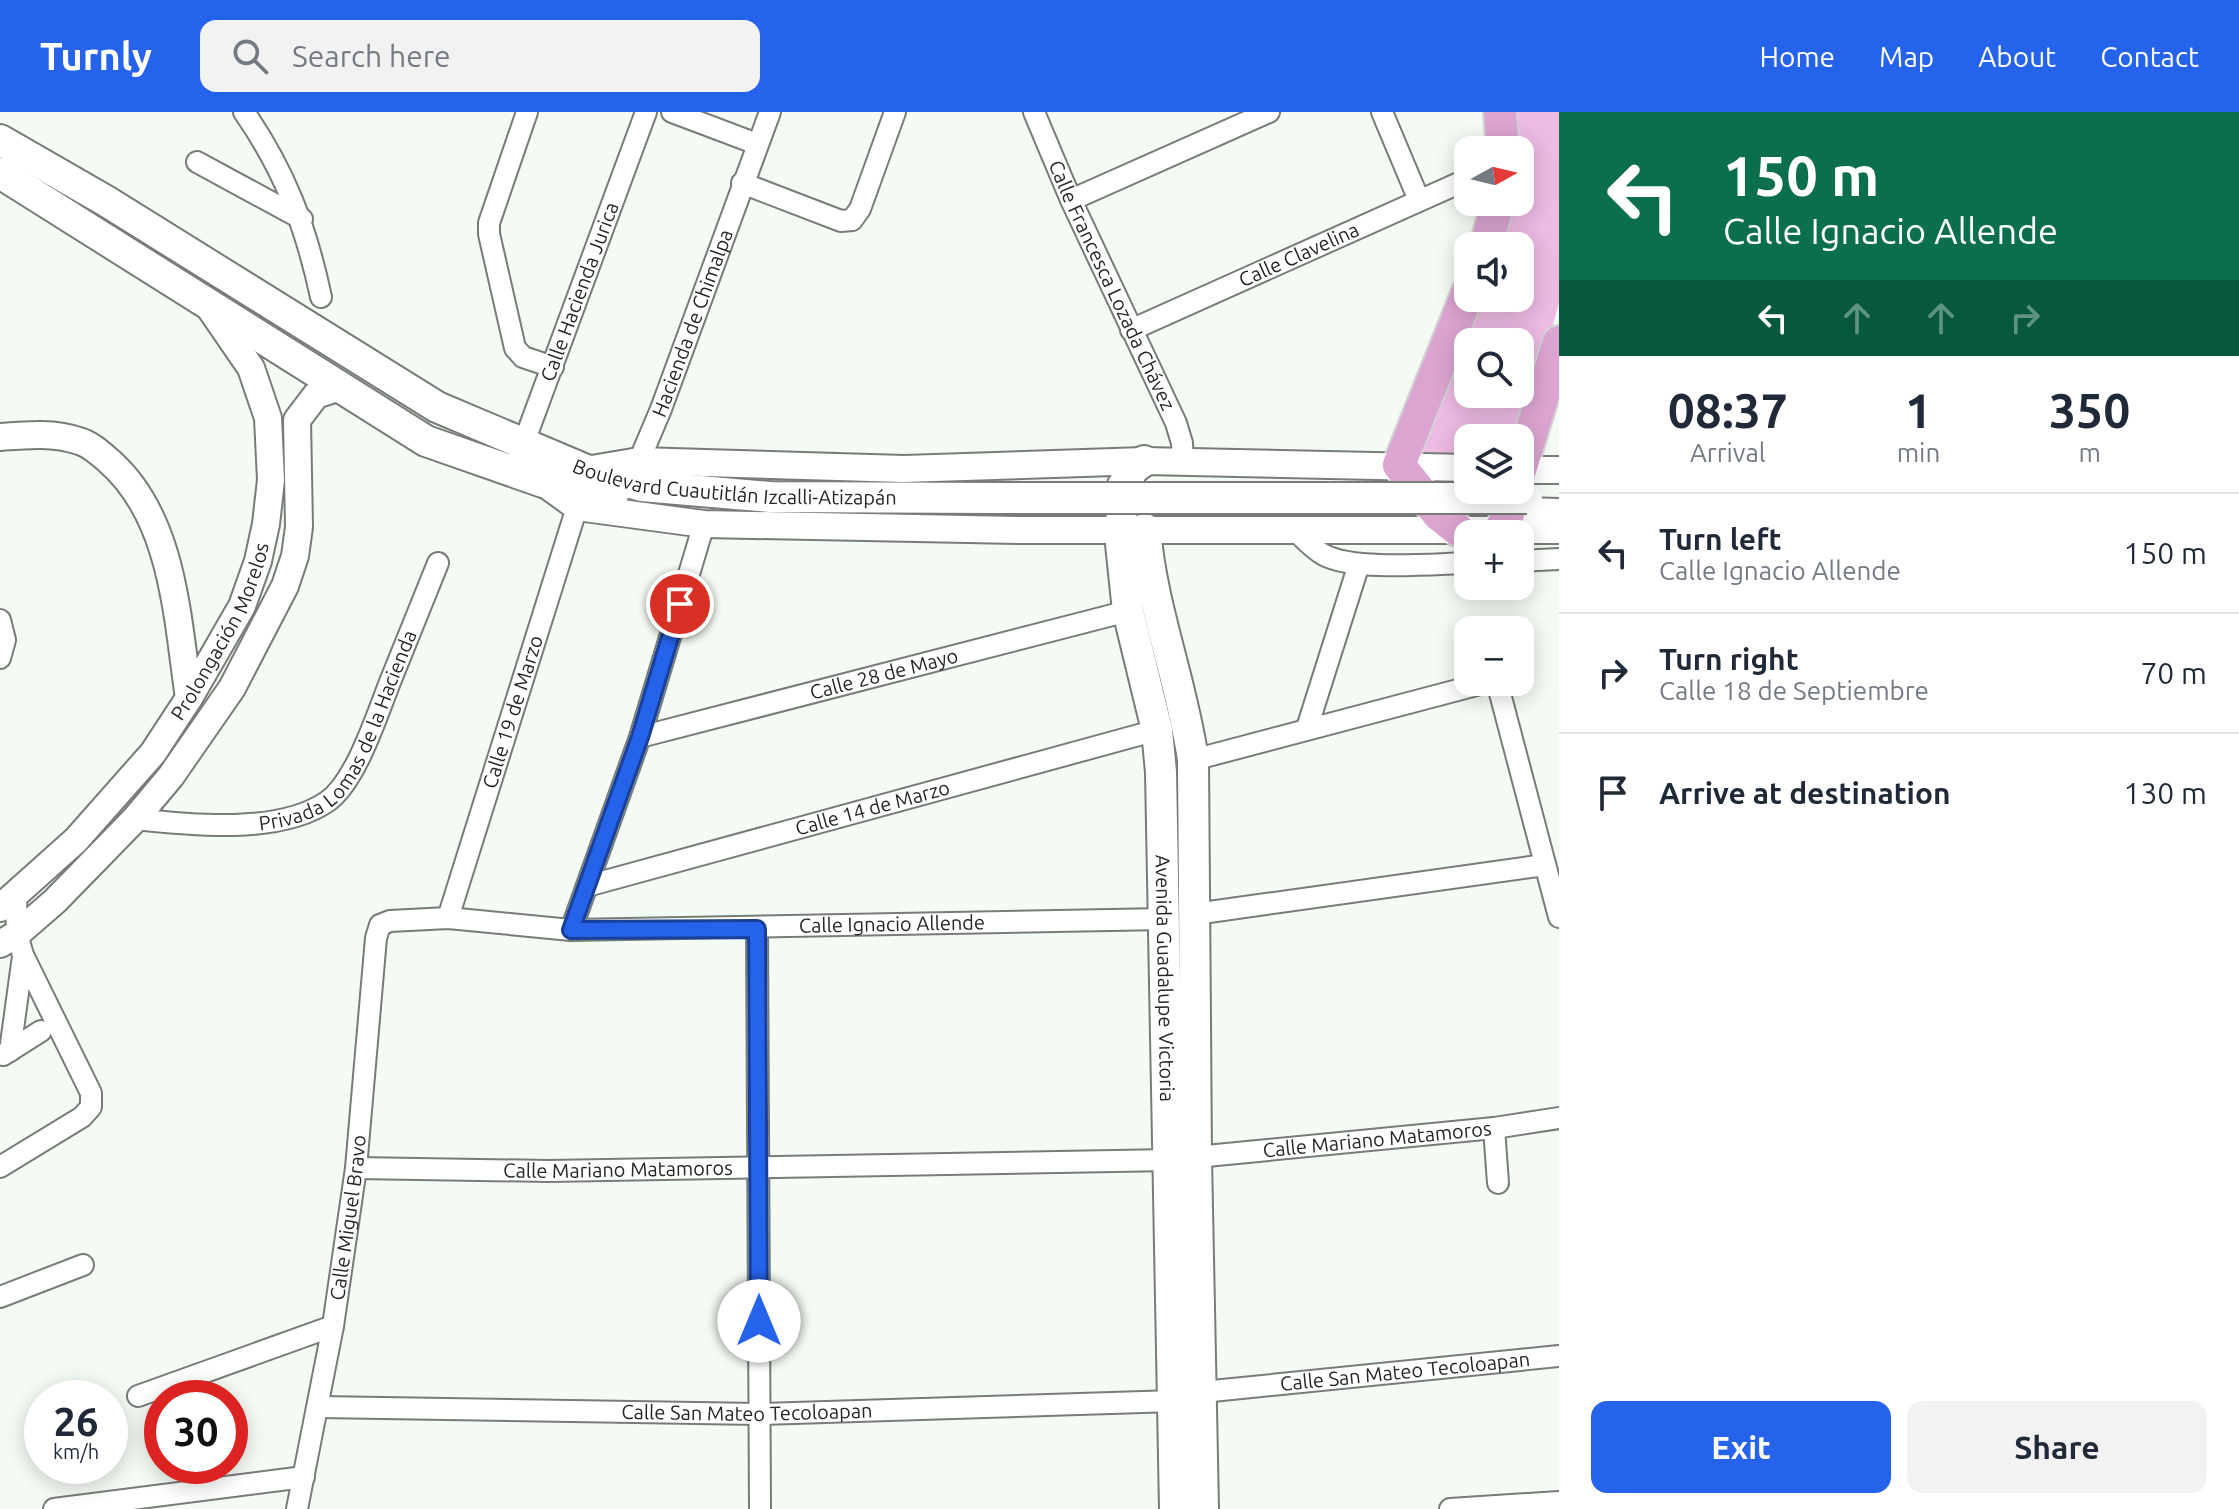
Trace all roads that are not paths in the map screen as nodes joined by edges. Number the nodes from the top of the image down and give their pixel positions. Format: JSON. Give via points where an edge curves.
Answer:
{"nodes":[{"id":1,"x":244,"y":112,"type":"edge"},
{"id":2,"x":527,"y":112,"type":"edge"},
{"id":3,"x":646,"y":112,"type":"edge"},
{"id":4,"x":672,"y":112,"type":"edge"},
{"id":5,"x":770,"y":112,"type":"edge"},
{"id":6,"x":895,"y":112,"type":"edge"},
{"id":7,"x":1034,"y":112,"type":"edge"},
{"id":8,"x":1269,"y":112,"type":"edge"},
{"id":9,"x":1382,"y":112,"type":"edge"},
{"id":10,"x":1500,"y":112,"type":"edge"},
{"id":11,"x":1502,"y":136,"type":"edge"},
{"id":12,"x":0,"y":140,"type":"edge"},
{"id":13,"x":757,"y":144,"type":"junction"},
{"id":14,"x":197,"y":162,"type":"dead end"},
{"id":15,"x":0,"y":173,"type":"edge"},
{"id":16,"x":742,"y":183,"type":"junction"},
{"id":17,"x":1454,"y":185,"type":"edge"},
{"id":18,"x":1071,"y":200,"type":"junction"},
{"id":19,"x":1419,"y":200,"type":"junction"},
{"id":20,"x":302,"y":219,"type":"junction"},
{"id":21,"x":321,"y":297,"type":"dead end"},
{"id":22,"x":205,"y":301,"type":"junction"},
{"id":23,"x":1460,"y":312,"type":"edge"},
{"id":24,"x":1131,"y":330,"type":"junction"},
{"id":25,"x":1559,"y":342,"type":"edge"},
{"id":26,"x":553,"y":367,"type":"junction"},
{"id":27,"x":340,"y":387,"type":"junction"},
{"id":28,"x":1534,"y":424,"type":"edge"},
{"id":29,"x":0,"y":437,"type":"edge"},
{"id":30,"x":518,"y":458,"type":"junction"},
{"id":31,"x":1144,"y":461,"type":"junction"},
{"id":32,"x":1183,"y":462,"type":"junction"},
{"id":33,"x":1399,"y":465,"type":"junction"},
{"id":34,"x":1454,"y":467,"type":"edge"},
{"id":35,"x":1534,"y":470,"type":"edge"},
{"id":36,"x":1559,"y":470,"type":"edge"},
{"id":37,"x":543,"y":482,"type":"junction"},
{"id":38,"x":641,"y":483,"type":"junction"},
{"id":39,"x":1559,"y":499,"type":"edge"},
{"id":40,"x":577,"y":507,"type":"junction"},
{"id":41,"x":1559,"y":514,"type":"edge"},
{"id":42,"x":704,"y":524,"type":"junction"},
{"id":43,"x":1454,"y":527,"type":"edge"},
{"id":44,"x":1133,"y":529,"type":"junction"},
{"id":45,"x":1295,"y":530,"type":"junction"},
{"id":46,"x":1454,"y":530,"type":"edge"},
{"id":47,"x":1534,"y":530,"type":"edge"},
{"id":48,"x":1559,"y":530,"type":"edge"},
{"id":49,"x":1559,"y":559,"type":"edge"},
{"id":50,"x":1534,"y":560,"type":"edge"},
{"id":51,"x":438,"y":563,"type":"dead end"},
{"id":52,"x":1454,"y":563,"type":"edge"},
{"id":53,"x":1359,"y":564,"type":"junction"},
{"id":54,"x":1128,"y":611,"type":"junction"},
{"id":55,"x":0,"y":620,"type":"edge"},
{"id":56,"x":0,"y":658,"type":"edge"},
{"id":57,"x":1454,"y":691,"type":"edge"},
{"id":58,"x":1501,"y":696,"type":"edge"},
{"id":59,"x":189,"y":698,"type":"junction"},
{"id":60,"x":1307,"y":728,"type":"junction"},
{"id":61,"x":1157,"y":730,"type":"junction"},
{"id":62,"x":640,"y":737,"type":"junction"},
{"id":63,"x":1193,"y":760,"type":"junction"},
{"id":64,"x":135,"y":819,"type":"junction"},
{"id":65,"x":1545,"y":865,"type":"junction"},
{"id":66,"x":587,"y":886,"type":"junction"},
{"id":67,"x":1556,"y":889,"type":"edge"},
{"id":68,"x":8,"y":902,"type":"edge"},
{"id":69,"x":1195,"y":914,"type":"junction"},
{"id":70,"x":1559,"y":917,"type":"edge"},
{"id":71,"x":448,"y":918,"type":"junction"},
{"id":72,"x":1164,"y":919,"type":"junction"},
{"id":73,"x":380,"y":925,"type":"joint"},
{"id":74,"x":757,"y":929,"type":"junction"},
{"id":75,"x":571,"y":930,"type":"junction"},
{"id":76,"x":13,"y":944,"type":"edge"},
{"id":77,"x":41,"y":1031,"type":"dead end"},
{"id":78,"x":5,"y":1054,"type":"edge"},
{"id":79,"x":1559,"y":1118,"type":"edge"},
{"id":80,"x":1494,"y":1128,"type":"junction"},
{"id":81,"x":1183,"y":1158,"type":"junction"},
{"id":82,"x":759,"y":1166,"type":"junction"},
{"id":83,"x":0,"y":1167,"type":"edge"},
{"id":84,"x":356,"y":1168,"type":"junction"},
{"id":85,"x":1498,"y":1183,"type":"dead end"},
{"id":86,"x":83,"y":1265,"type":"dead end"},
{"id":87,"x":0,"y":1297,"type":"edge"},
{"id":88,"x":333,"y":1326,"type":"junction"},
{"id":89,"x":1559,"y":1356,"type":"edge"},
{"id":90,"x":138,"y":1396,"type":"dead end"},
{"id":91,"x":1188,"y":1397,"type":"junction"},
{"id":92,"x":319,"y":1407,"type":"junction"},
{"id":93,"x":759,"y":1414,"type":"junction"},
{"id":94,"x":304,"y":1477,"type":"junction"},
{"id":95,"x":1559,"y":1502,"type":"edge"},
{"id":96,"x":54,"y":1509,"type":"edge"},
{"id":97,"x":297,"y":1509,"type":"edge"},
{"id":98,"x":760,"y":1509,"type":"edge"},
{"id":99,"x":1175,"y":1509,"type":"edge"},
{"id":100,"x":1203,"y":1509,"type":"edge"},
{"id":101,"x":1450,"y":1509,"type":"edge"}],
"edges":[{"from":1,"to":20,"type":"street"},
{"from":2,"to":26,"type":"street","via":[[489,234],[515,348],[523,357]]},
{"from":3,"to":26,"type":"street","name":"Calle Hacienda Jurica"},
{"from":4,"to":13,"type":"street"},
{"from":5,"to":13,"type":"street","name":"Hacienda de Chimalpa"},
{"from":6,"to":16,"type":"street","via":[[852,220],[841,221]]},
{"from":7,"to":18,"type":"street","name":"Calle Francesca Lozada Chávez"},
{"from":8,"to":18,"type":"street"},
{"from":9,"to":19,"type":"street"},
{"from":10,"to":11,"type":"main road"},
{"from":12,"to":30,"type":"main road","name":"Boulevard Cuautitlán Izcalli-Atizapán"},
{"from":13,"to":16,"type":"street","name":"Hacienda de Chimalpa"},
{"from":14,"to":20,"type":"street"},
{"from":15,"to":22,"type":"main road","name":"Boulevard Cuautitlán Izcalli-Atizapán"},
{"from":16,"to":38,"type":"street","name":"Hacienda de Chimalpa","via":[[658,417]]},
{"from":17,"to":19,"type":"street","name":"Calle Clavelina"},
{"from":18,"to":24,"type":"street","name":"Calle Francesca Lozada Chávez"},
{"from":19,"to":24,"type":"street","name":"Calle Clavelina"},
{"from":20,"to":21,"type":"street"},
{"from":22,"to":27,"type":"main road","name":"Boulevard Cuautitlán Izcalli-Atizapán"},
{"from":22,"to":59,"type":"street","name":"Prolongación Morelos","via":[[251,368],[268,418],[271,480],[258,561],[242,606]]},
{"from":23,"to":33,"type":"main road"},
{"from":24,"to":32,"type":"street","name":"Calle Francesca Lozada Chávez","via":[[1176,423]]},
{"from":25,"to":28,"type":"main road"},
{"from":26,"to":30,"type":"street","name":"Calle Hacienda Jurica"},
{"from":27,"to":30,"type":"main road","name":"Boulevard Cuautitlán Izcalli-Atizapán","via":[[426,441]]},
{"from":27,"to":64,"type":"street","name":"Prolongación Morelos","via":[[316,395],[297,420],[299,527],[285,586],[232,688]]},
{"from":29,"to":59,"type":"street","via":[[80,441],[135,488],[149,511],[165,561]]},
{"from":30,"to":37,"type":"main road","name":"Boulevard Cuautitlán Izcalli-Atizapán"},
{"from":30,"to":38,"type":"main road","name":"Boulevard Cuautitlán Izcalli-Atizapán"},
{"from":31,"to":32,"type":"street"},
{"from":31,"to":38,"type":"street"},
{"from":31,"to":44,"type":"main road","name":"Avenida Guadalupe Victoria","via":[[1122,487]]},
{"from":32,"to":33,"type":"street"},
{"from":33,"to":34,"type":"street"},
{"from":33,"to":43,"type":"main road"},
{"from":35,"to":36,"type":"street"},
{"from":37,"to":38,"type":"main road","name":"Boulevard Cuautitlán Izcalli-Atizapán"},
{"from":37,"to":40,"type":"street"},
{"from":38,"to":39,"type":"main road","name":"Boulevard Cuautitlán Izcalli-Atizapán","bridge":true,"via":[[770,497]]},
{"from":38,"to":41,"type":"main road","name":"Boulevard Cuautitlán Izcalli-Atizapán","via":[[771,510]]},
{"from":40,"to":42,"type":"street"},
{"from":40,"to":71,"type":"street","name":"Calle 19 de Marzo"},
{"from":42,"to":44,"type":"street"},
{"from":42,"to":62,"type":"street"},
{"from":44,"to":45,"type":"street"},
{"from":44,"to":54,"type":"main road","name":"Avenida Guadalupe Victoria"},
{"from":44,"to":63,"type":"main road","name":"Avenida Guadalupe Victoria","via":[[1188,719]]},
{"from":45,"to":46,"type":"street"},
{"from":45,"to":53,"type":"street","via":[[1320,553]]},
{"from":47,"to":48,"type":"street"},
{"from":49,"to":50,"type":"street"},
{"from":51,"to":64,"type":"street","name":"Privada Lomas de la Hacienda","via":[[360,755],[330,800],[277,820],[234,825]]},
{"from":52,"to":53,"type":"street"},
{"from":53,"to":60,"type":"street"},
{"from":54,"to":61,"type":"main road","name":"Avenida Guadalupe Victoria"},
{"from":54,"to":62,"type":"street","name":"Calle 28 de Mayo"},
{"from":55,"to":56,"type":"street","via":[[5,640]]},
{"from":57,"to":60,"type":"street"},
{"from":58,"to":65,"type":"street"},
{"from":59,"to":68,"type":"street","name":"Prolongación Morelos","via":[[125,785],[76,840]]},
{"from":60,"to":63,"type":"street"},
{"from":61,"to":66,"type":"street","name":"Calle 14 de Marzo"},
{"from":61,"to":72,"type":"main road","name":"Avenida Guadalupe Victoria"},
{"from":62,"to":66,"type":"street"},
{"from":63,"to":69,"type":"main road","name":"Avenida Guadalupe Victoria"},
{"from":64,"to":76,"type":"street","name":"Prolongación Morelos"},
{"from":65,"to":67,"type":"street"},
{"from":65,"to":69,"type":"street"},
{"from":66,"to":75,"type":"street"},
{"from":67,"to":70,"type":"street"},
{"from":68,"to":76,"type":"street"},
{"from":69,"to":81,"type":"main road","name":"Avenida Guadalupe Victoria"},
{"from":71,"to":73,"type":"street","name":"Calle Ignacio Allende"},
{"from":71,"to":75,"type":"street","name":"Calle Ignacio Allende"},
{"from":72,"to":74,"type":"street","name":"Calle Ignacio Allende"},
{"from":72,"to":81,"type":"main road","name":"Avenida Guadalupe Victoria"},
{"from":73,"to":84,"type":"street","name":"Calle Miguel Bravo"},
{"from":74,"to":75,"type":"street","name":"Calle Ignacio Allende"},
{"from":74,"to":82,"type":"street"},
{"from":76,"to":78,"type":"street"},
{"from":76,"to":83,"type":"street","via":[[91,1093],[91,1107]]},
{"from":77,"to":78,"type":"street"},
{"from":79,"to":80,"type":"street","name":"Calle Mariano Matamoros"},
{"from":80,"to":81,"type":"street","name":"Calle Mariano Matamoros"},
{"from":80,"to":85,"type":"street"},
{"from":81,"to":82,"type":"street","name":"Calle Mariano Matamoros"},
{"from":81,"to":91,"type":"main road","name":"Avenida Guadalupe Victoria"},
{"from":82,"to":84,"type":"street","name":"Calle Mariano Matamoros"},
{"from":82,"to":93,"type":"street"},
{"from":84,"to":88,"type":"street","name":"Calle Miguel Bravo"},
{"from":86,"to":87,"type":"street"},
{"from":88,"to":90,"type":"street"},
{"from":88,"to":92,"type":"street","name":"Calle Miguel Bravo"},
{"from":89,"to":91,"type":"street","name":"Calle San Mateo Tecoloapan"},
{"from":91,"to":93,"type":"street","name":"Calle San Mateo Tecoloapan"},
{"from":91,"to":99,"type":"main road","name":"Avenida Guadalupe Victoria"},
{"from":91,"to":100,"type":"main road","name":"Avenida Guadalupe Victoria"},
{"from":92,"to":93,"type":"street","name":"Calle San Mateo Tecoloapan"},
{"from":92,"to":94,"type":"street","name":"Calle Miguel Bravo"},
{"from":93,"to":98,"type":"street"},
{"from":94,"to":96,"type":"street"},
{"from":94,"to":97,"type":"street","name":"Calle Miguel Bravo"},
{"from":95,"to":101,"type":"street"}]}
